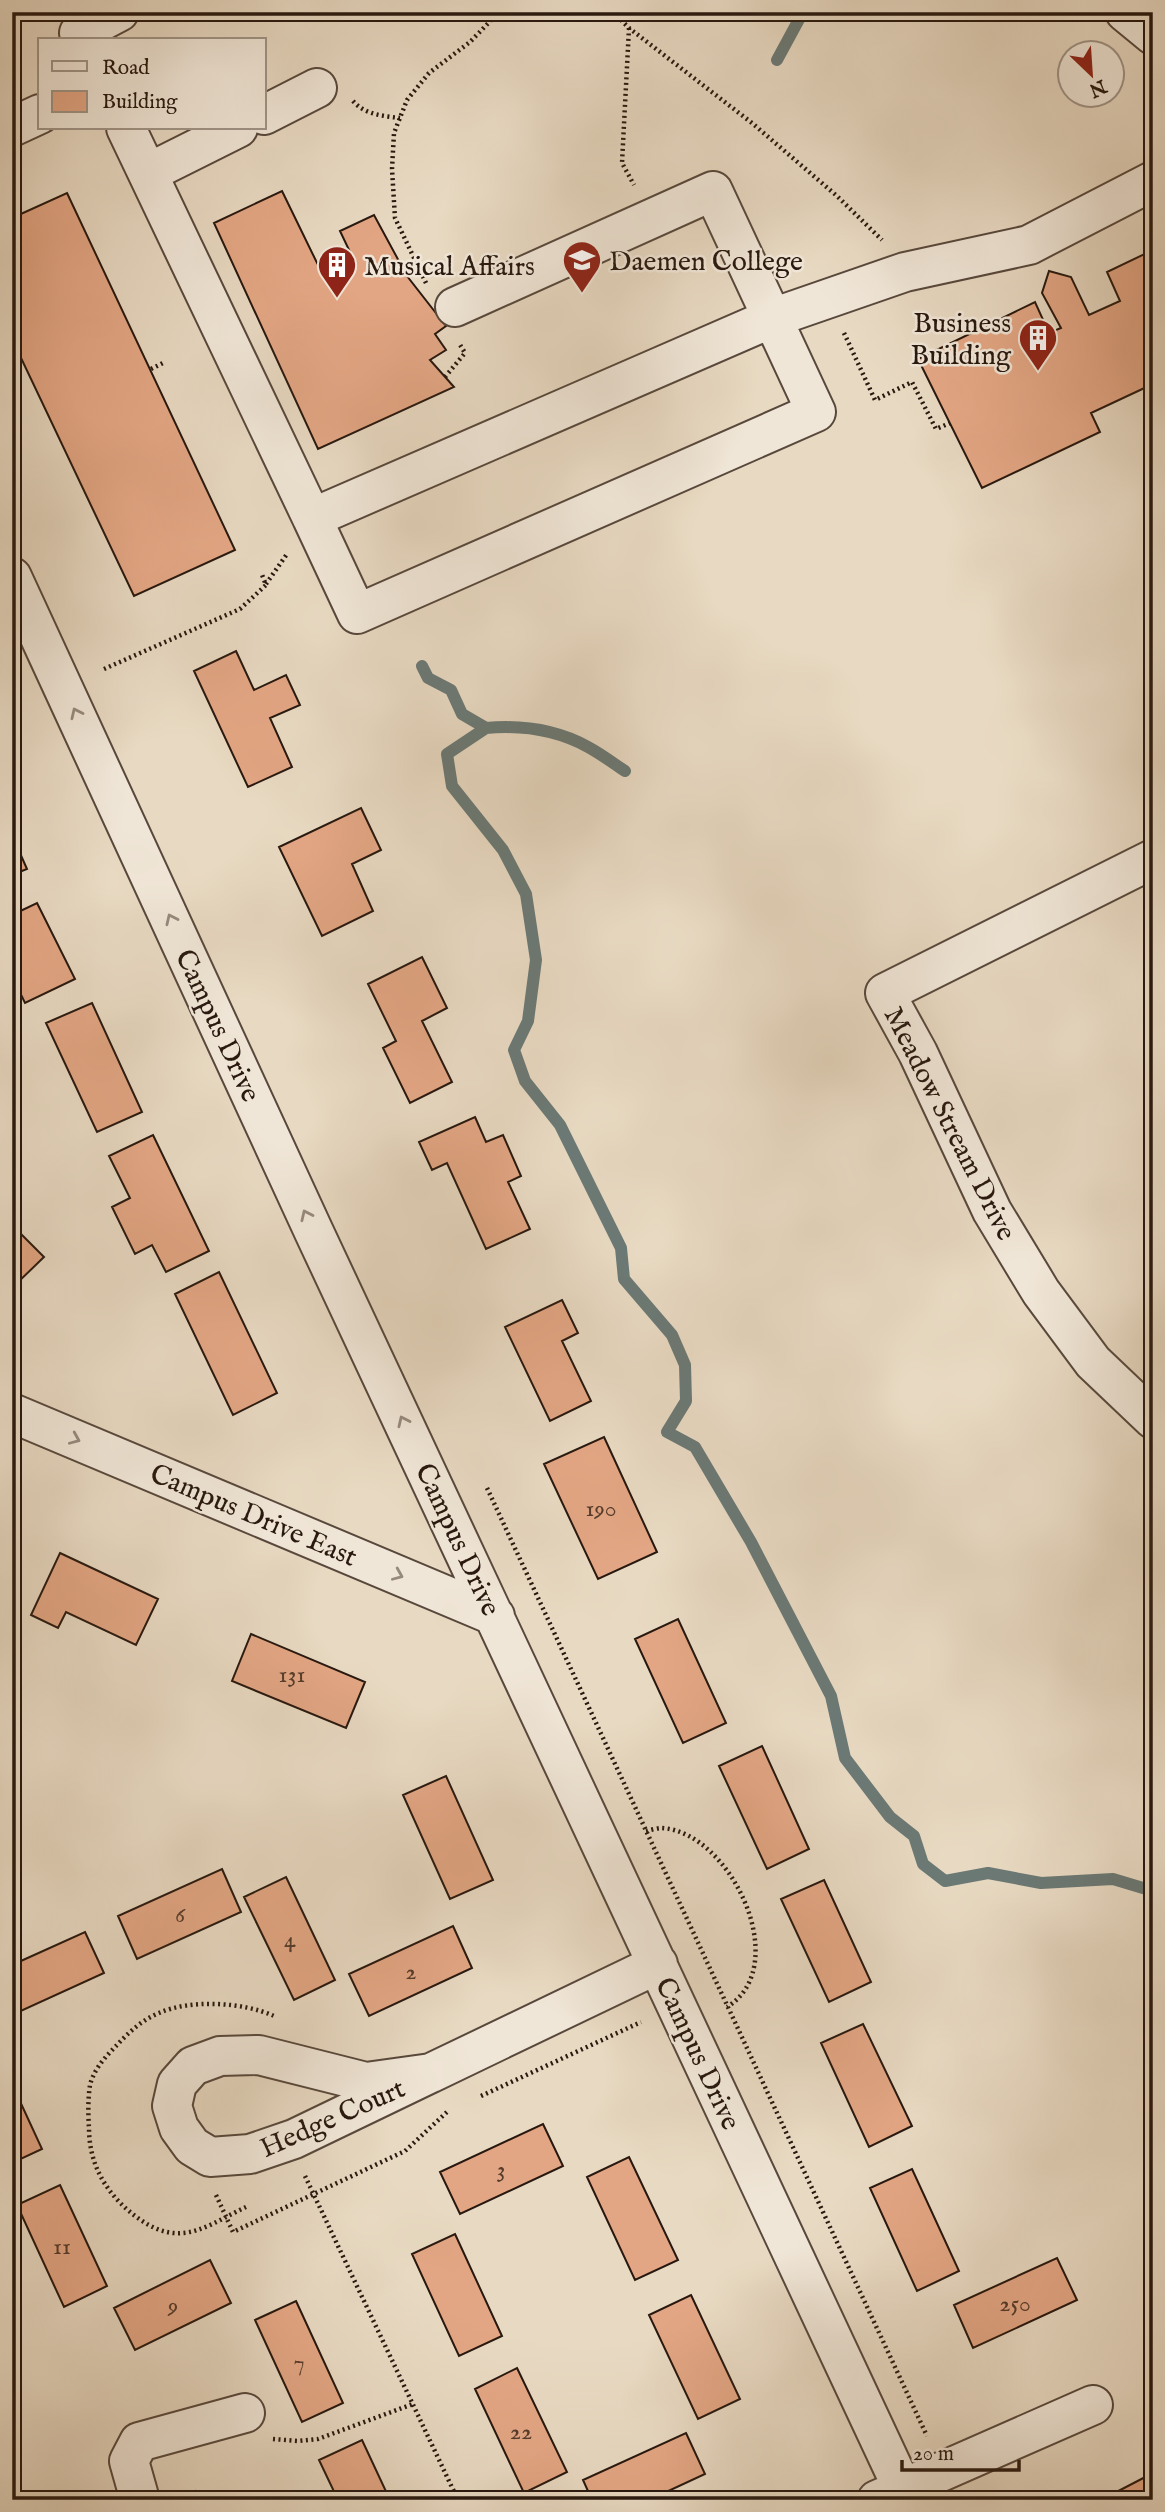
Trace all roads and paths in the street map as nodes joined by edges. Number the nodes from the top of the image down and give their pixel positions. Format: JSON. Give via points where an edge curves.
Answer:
{"nodes":[{"id":1,"x":119,"y":12,"type":"edge"},
{"id":2,"x":499,"y":12,"type":"edge"},
{"id":3,"x":613,"y":12,"type":"edge"},
{"id":4,"x":1125,"y":12,"type":"edge"},
{"id":5,"x":77,"y":29,"type":"edge"},
{"id":6,"x":1153,"y":35,"type":"edge"},
{"id":7,"x":334,"y":93,"type":"joint"},
{"id":8,"x":266,"y":114,"type":"edge"},
{"id":9,"x":38,"y":115,"type":"edge"},
{"id":10,"x":400,"y":118,"type":"junction"},
{"id":11,"x":12,"y":127,"type":"edge"},
{"id":12,"x":127,"y":130,"type":"edge"},
{"id":13,"x":234,"y":130,"type":"edge"},
{"id":14,"x":148,"y":173,"type":"junction"},
{"id":15,"x":1153,"y":181,"type":"edge"},
{"id":16,"x":12,"y":205,"type":"edge"},
{"id":17,"x":18,"y":216,"type":"dead end"},
{"id":18,"x":905,"y":272,"type":"junction"},
{"id":19,"x":447,"y":312,"type":"junction"},
{"id":20,"x":772,"y":318,"type":"junction"},
{"id":21,"x":843,"y":331,"type":"dead end"},
{"id":22,"x":165,"y":362,"type":"dead end"},
{"id":23,"x":151,"y":369,"type":"dead end"},
{"id":24,"x":445,"y":377,"type":"dead end"},
{"id":25,"x":950,"y":423,"type":"dead end"},
{"id":26,"x":312,"y":517,"type":"junction"},
{"id":27,"x":287,"y":554,"type":"dead end"},
{"id":28,"x":261,"y":572,"type":"dead end"},
{"id":29,"x":12,"y":577,"type":"edge"},
{"id":30,"x":266,"y":585,"type":"junction"},
{"id":31,"x":104,"y":669,"type":"dead end"},
{"id":32,"x":1153,"y":859,"type":"edge"},
{"id":33,"x":12,"y":1413,"type":"edge"},
{"id":34,"x":1153,"y":1419,"type":"edge"},
{"id":35,"x":487,"y":1488,"type":"dead end"},
{"id":36,"x":495,"y":1616,"type":"junction"},
{"id":37,"x":646,"y":1831,"type":"junction"},
{"id":38,"x":639,"y":1834,"type":"dead end"},
{"id":39,"x":658,"y":1964,"type":"junction"},
{"id":40,"x":728,"y":2007,"type":"junction"},
{"id":41,"x":717,"y":2012,"type":"dead end"},
{"id":42,"x":642,"y":2022,"type":"dead end"},
{"id":43,"x":431,"y":2073,"type":"junction"},
{"id":44,"x":469,"y":2102,"type":"dead end"},
{"id":45,"x":457,"y":2107,"type":"dead end"},
{"id":46,"x":305,"y":2175,"type":"dead end"},
{"id":47,"x":212,"y":2187,"type":"dead end"},
{"id":48,"x":314,"y":2194,"type":"junction"},
{"id":49,"x":413,"y":2404,"type":"junction"},
{"id":50,"x":1093,"y":2405,"type":"dead end"},
{"id":51,"x":257,"y":2425,"type":"joint"},
{"id":52,"x":931,"y":2445,"type":"dead end"},
{"id":53,"x":896,"y":2496,"type":"edge"},
{"id":54,"x":140,"y":2500,"type":"edge"},
{"id":55,"x":458,"y":2500,"type":"edge"}],
"edges":[{"from":1,"to":5,"type":"street"},
{"from":2,"to":10,"type":"path","via":[[470,42],[429,73],[407,100]]},
{"from":3,"to":18,"type":"path","via":[[837,196],[877,234]]},
{"from":4,"to":6,"type":"street"},
{"from":7,"to":8,"type":"street"},
{"from":7,"to":10,"type":"path","via":[[376,115]]},
{"from":9,"to":11,"type":"street"},
{"from":10,"to":19,"type":"path","via":[[394,133],[392,169],[396,218]]},
{"from":12,"to":14,"type":"street"},
{"from":13,"to":14,"type":"street"},
{"from":14,"to":26,"type":"street"},
{"from":15,"to":18,"type":"street","via":[[1028,245]]},
{"from":16,"to":17,"type":"path"},
{"from":18,"to":20,"type":"street"},
{"from":19,"to":20,"type":"street","via":[[713,191]]},
{"from":19,"to":24,"type":"path","via":[[465,354]]},
{"from":20,"to":26,"type":"street"},
{"from":20,"to":26,"type":"street","via":[[816,412],[357,614]]},
{"from":21,"to":25,"type":"path","via":[[876,400],[912,382],[936,429]]},
{"from":22,"to":23,"type":"path"},
{"from":27,"to":30,"type":"path"},
{"from":28,"to":30,"type":"path"},
{"from":36,"to":29,"type":"street","name":"Campus Drive","one_way":true},
{"from":30,"to":31,"type":"path","via":[[240,610]]},
{"from":32,"to":34,"type":"street","name":"Meadow Stream Drive","via":[[885,993],[992,1211],[1041,1292],[1093,1362]]},
{"from":33,"to":36,"type":"street","name":"Campus Drive East","one_way":true},
{"from":35,"to":37,"type":"path"},
{"from":36,"to":39,"type":"street","name":"Campus Drive"},
{"from":37,"to":38,"type":"path"},
{"from":37,"to":40,"type":"path"},
{"from":37,"to":40,"type":"path","via":[[661,1828],[682,1833],[723,1864],[738,1884],[752,1923],[755,1961],[750,1984]]},
{"from":39,"to":43,"type":"street","name":"Hedge Court"},
{"from":39,"to":53,"type":"street","name":"Campus Drive"},
{"from":40,"to":41,"type":"path"},
{"from":40,"to":52,"type":"path"},
{"from":42,"to":44,"type":"path"},
{"from":43,"to":43,"type":"street","name":"Hedge Court","via":[[366,2082],[259,2055],[220,2056],[193,2066],[177,2084],[172,2106],[192,2146],[210,2157],[250,2154],[294,2139]]},
{"from":45,"to":48,"type":"path","via":[[444,2113],[405,2151]]},
{"from":46,"to":48,"type":"path"},
{"from":47,"to":48,"type":"path","via":[[233,2232]]},
{"from":48,"to":49,"type":"path"},
{"from":49,"to":51,"type":"path","via":[[318,2439],[298,2441]]},
{"from":49,"to":55,"type":"path"},
{"from":50,"to":53,"type":"street"},
{"from":51,"to":54,"type":"street","via":[[139,2442],[129,2461]]}]}
